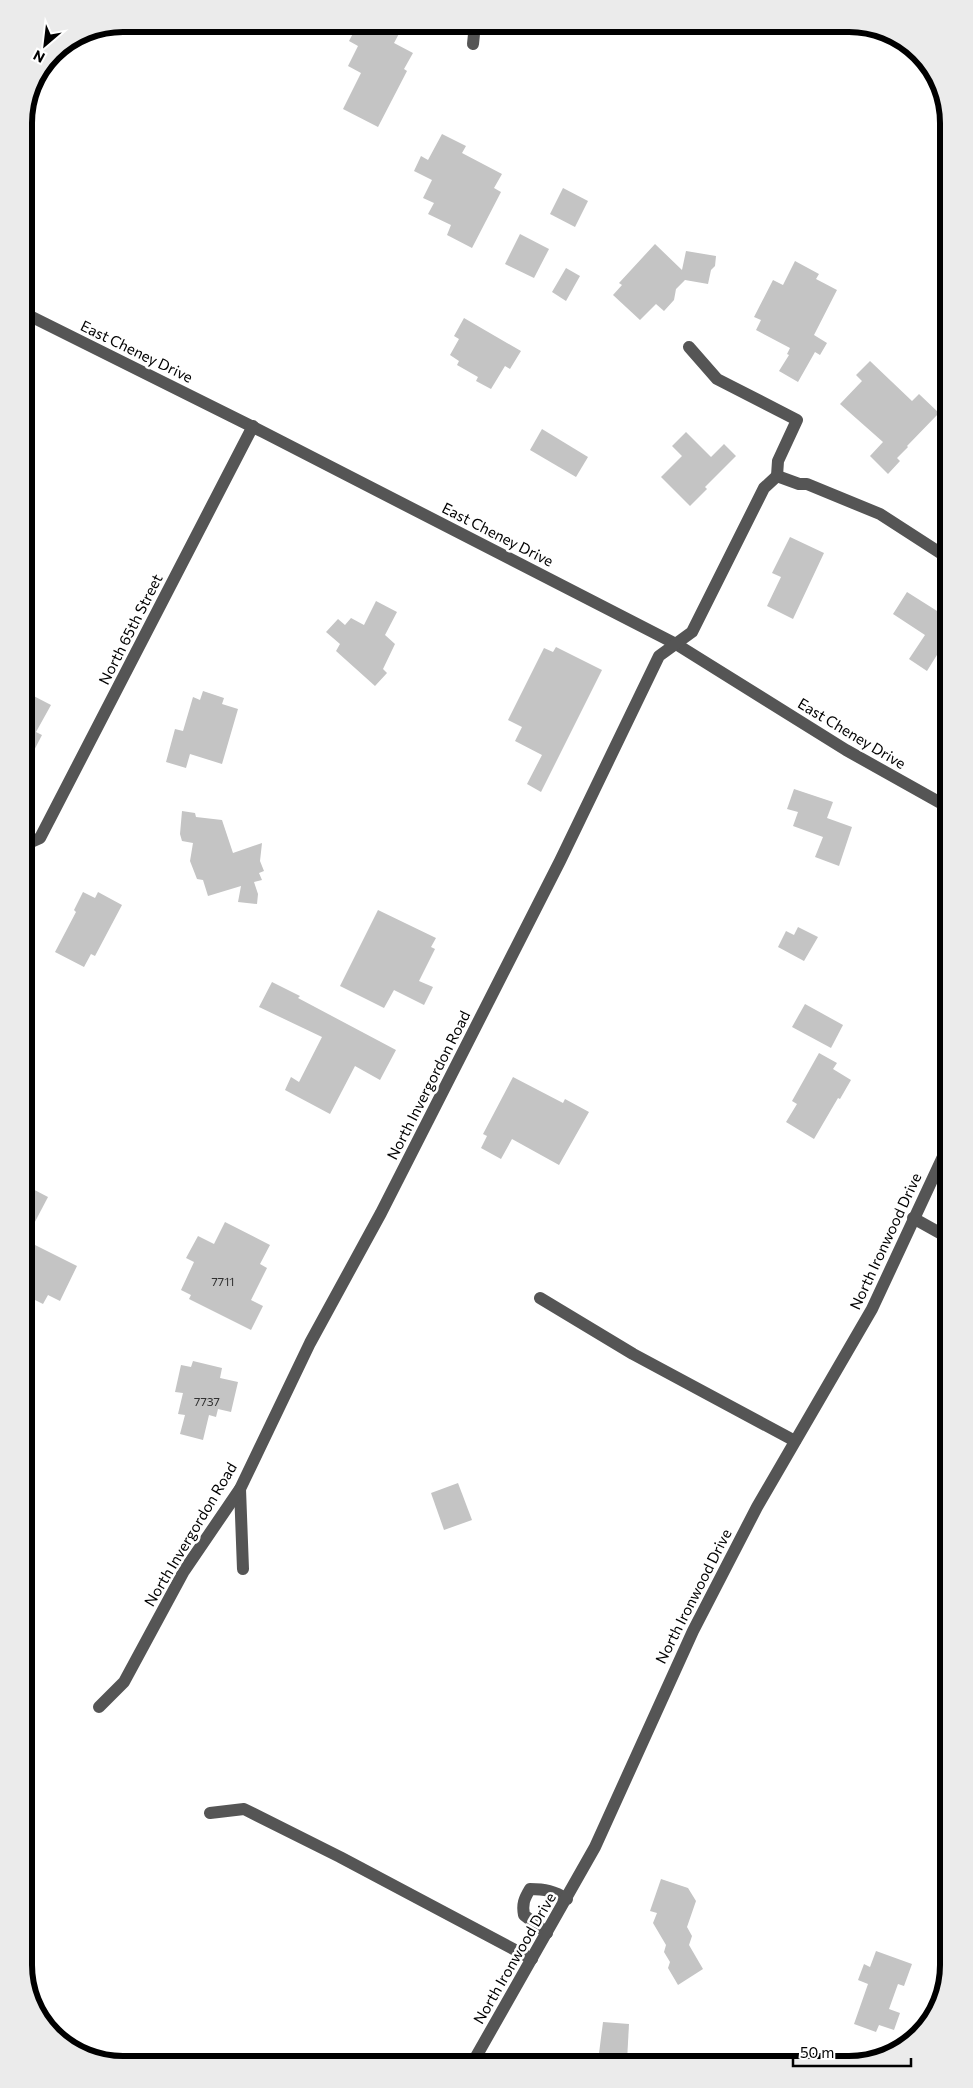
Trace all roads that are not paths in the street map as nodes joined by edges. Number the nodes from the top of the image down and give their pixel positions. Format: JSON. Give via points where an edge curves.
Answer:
{"nodes":[{"id":1,"x":474,"y":32,"type":"edge"},
{"id":2,"x":473,"y":44,"type":"dead end"},
{"id":3,"x":33,"y":317,"type":"edge"},
{"id":4,"x":689,"y":348,"type":"dead end"},
{"id":5,"x":253,"y":426,"type":"junction"},
{"id":6,"x":777,"y":476,"type":"junction"},
{"id":7,"x":940,"y":553,"type":"edge"},
{"id":8,"x":676,"y":644,"type":"junction"},
{"id":9,"x":940,"y":803,"type":"edge"},
{"id":10,"x":33,"y":840,"type":"edge"},
{"id":11,"x":940,"y":1162,"type":"edge"},
{"id":12,"x":913,"y":1218,"type":"junction"},
{"id":13,"x":940,"y":1233,"type":"edge"},
{"id":14,"x":540,"y":1298,"type":"dead end"},
{"id":15,"x":795,"y":1441,"type":"junction"},
{"id":16,"x":240,"y":1489,"type":"junction"},
{"id":17,"x":243,"y":1569,"type":"dead end"},
{"id":18,"x":99,"y":1707,"type":"dead end"},
{"id":19,"x":210,"y":1813,"type":"dead end"},
{"id":20,"x":566,"y":1899,"type":"junction"},
{"id":21,"x":547,"y":1933,"type":"junction"},
{"id":22,"x":532,"y":1959,"type":"junction"},
{"id":23,"x":477,"y":2055,"type":"edge"}],
"edges":[{"from":1,"to":2,"type":"street"},
{"from":3,"to":5,"type":"street","name":"East Cheney Drive"},
{"from":4,"to":6,"type":"street","via":[[717,379],[797,420],[778,461]]},
{"from":5,"to":8,"type":"street","name":"East Cheney Drive"},
{"from":5,"to":10,"type":"street","name":"North 65th Street","via":[[40,838]]},
{"from":6,"to":7,"type":"street","via":[[806,484],[880,514]]},
{"from":6,"to":8,"type":"street","name":"North Invergordon Road","via":[[764,488],[692,632]]},
{"from":8,"to":9,"type":"street","name":"East Cheney Drive","via":[[846,750]]},
{"from":8,"to":16,"type":"street","name":"North Invergordon Road","via":[[659,656],[551,878],[381,1213],[310,1343]]},
{"from":11,"to":12,"type":"street","name":"North Ironwood Drive"},
{"from":12,"to":13,"type":"street"},
{"from":12,"to":15,"type":"street","name":"North Ironwood Drive","via":[[872,1309]]},
{"from":14,"to":15,"type":"street","via":[[633,1354]]},
{"from":15,"to":20,"type":"street","name":"North Ironwood Drive","via":[[756,1507],[693,1631],[595,1847]]},
{"from":16,"to":17,"type":"street"},
{"from":16,"to":18,"type":"street","name":"North Invergordon Road","via":[[184,1572],[124,1682]]},
{"from":19,"to":22,"type":"street","via":[[244,1809]]},
{"from":20,"to":21,"type":"street","name":"North Ironwood Drive"},
{"from":20,"to":21,"type":"street","via":[[545,1889],[530,1889],[524,1898],[524,1915]]},
{"from":21,"to":22,"type":"street","name":"North Ironwood Drive"},
{"from":22,"to":23,"type":"street","name":"North Ironwood Drive"}]}
